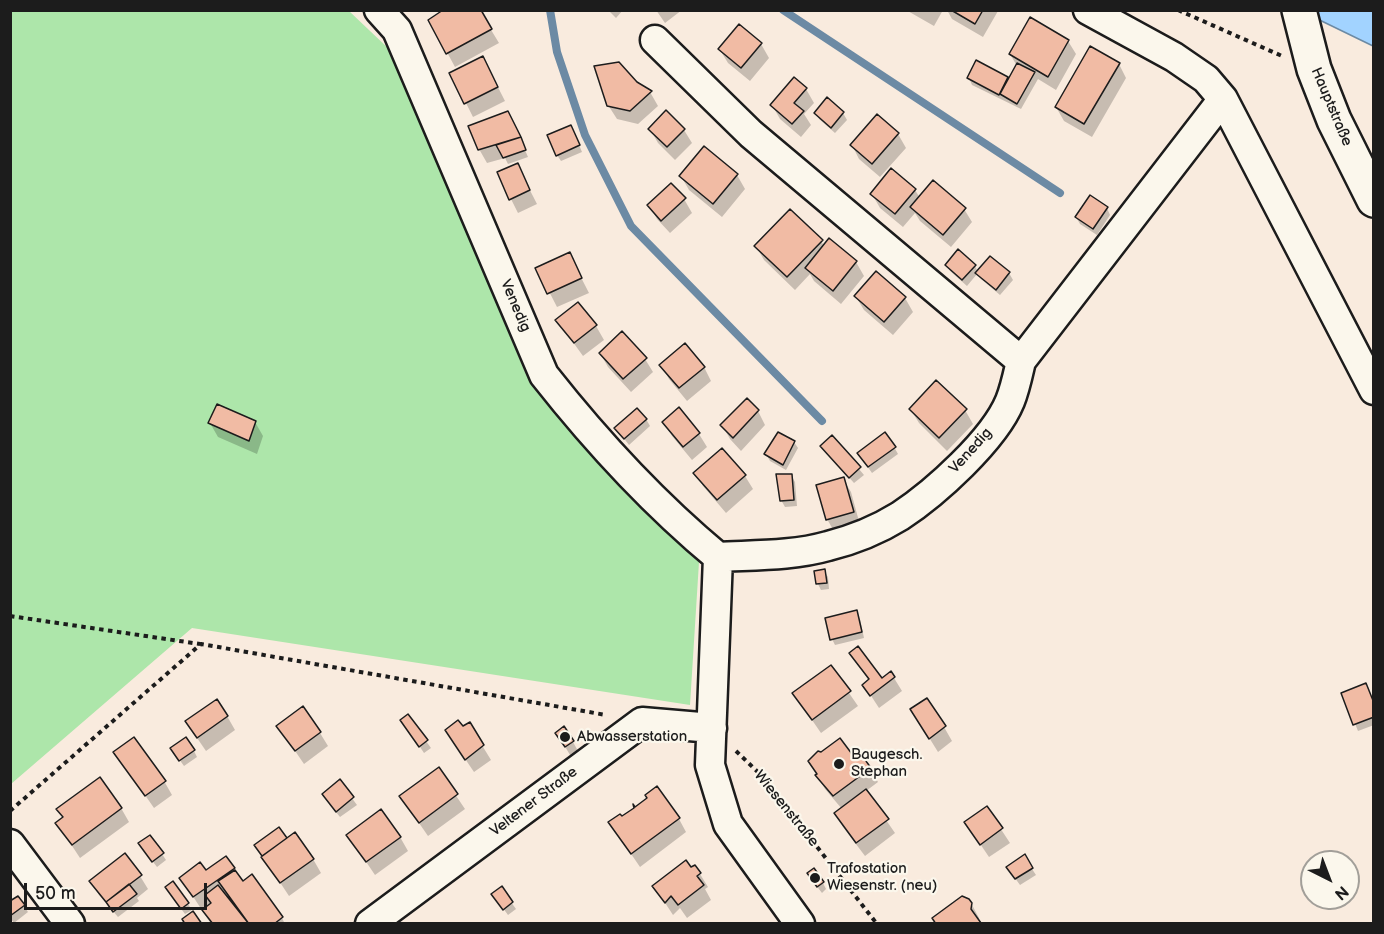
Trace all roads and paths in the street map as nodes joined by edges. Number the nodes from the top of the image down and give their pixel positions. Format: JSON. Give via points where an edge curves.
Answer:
{"nodes":[{"id":1,"x":379,"y":10,"type":"edge"},
{"id":2,"x":1088,"y":10,"type":"edge"},
{"id":3,"x":1178,"y":10,"type":"edge"},
{"id":4,"x":1299,"y":10,"type":"edge"},
{"id":5,"x":655,"y":40,"type":"dead end"},
{"id":6,"x":1314,"y":69,"type":"junction"},
{"id":7,"x":1223,"y":99,"type":"junction"},
{"id":8,"x":1374,"y":200,"type":"edge"},
{"id":9,"x":1021,"y":361,"type":"junction"},
{"id":10,"x":1374,"y":390,"type":"edge"},
{"id":11,"x":718,"y":557,"type":"junction"},
{"id":12,"x":10,"y":616,"type":"edge"},
{"id":13,"x":201,"y":644,"type":"junction"},
{"id":14,"x":642,"y":722,"type":"junction"},
{"id":15,"x":712,"y":728,"type":"junction"},
{"id":16,"x":10,"y":811,"type":"edge"},
{"id":17,"x":10,"y":844,"type":"edge"},
{"id":18,"x":70,"y":924,"type":"edge"},
{"id":19,"x":370,"y":924,"type":"edge"},
{"id":20,"x":800,"y":924,"type":"edge"},
{"id":21,"x":877,"y":924,"type":"edge"}],
"edges":[{"from":1,"to":11,"type":"street","name":"Venedig","via":[[397,30],[544,375],[626,472]]},
{"from":2,"to":7,"type":"street","via":[[1174,57],[1206,79]]},
{"from":3,"to":6,"type":"path"},
{"from":4,"to":6,"type":"main road","name":"Hauptstraße"},
{"from":5,"to":9,"type":"street","via":[[751,134]]},
{"from":6,"to":8,"type":"main road","name":"Hauptstraße","via":[[1334,120]]},
{"from":7,"to":9,"type":"street","name":"Venedig"},
{"from":7,"to":10,"type":"street"},
{"from":9,"to":11,"type":"street","name":"Venedig","via":[[1010,401],[989,435],[942,484],[900,516],[827,547]]},
{"from":11,"to":15,"type":"street"},
{"from":12,"to":13,"type":"path"},
{"from":13,"to":14,"type":"path"},
{"from":13,"to":16,"type":"path"},
{"from":14,"to":15,"type":"street"},
{"from":14,"to":19,"type":"street","name":"Veltener Straße"},
{"from":15,"to":20,"type":"street","via":[[710,765],[728,824]]},
{"from":15,"to":21,"type":"path","name":"Wiesenstraße","via":[[762,776]]},
{"from":17,"to":18,"type":"street"}]}
